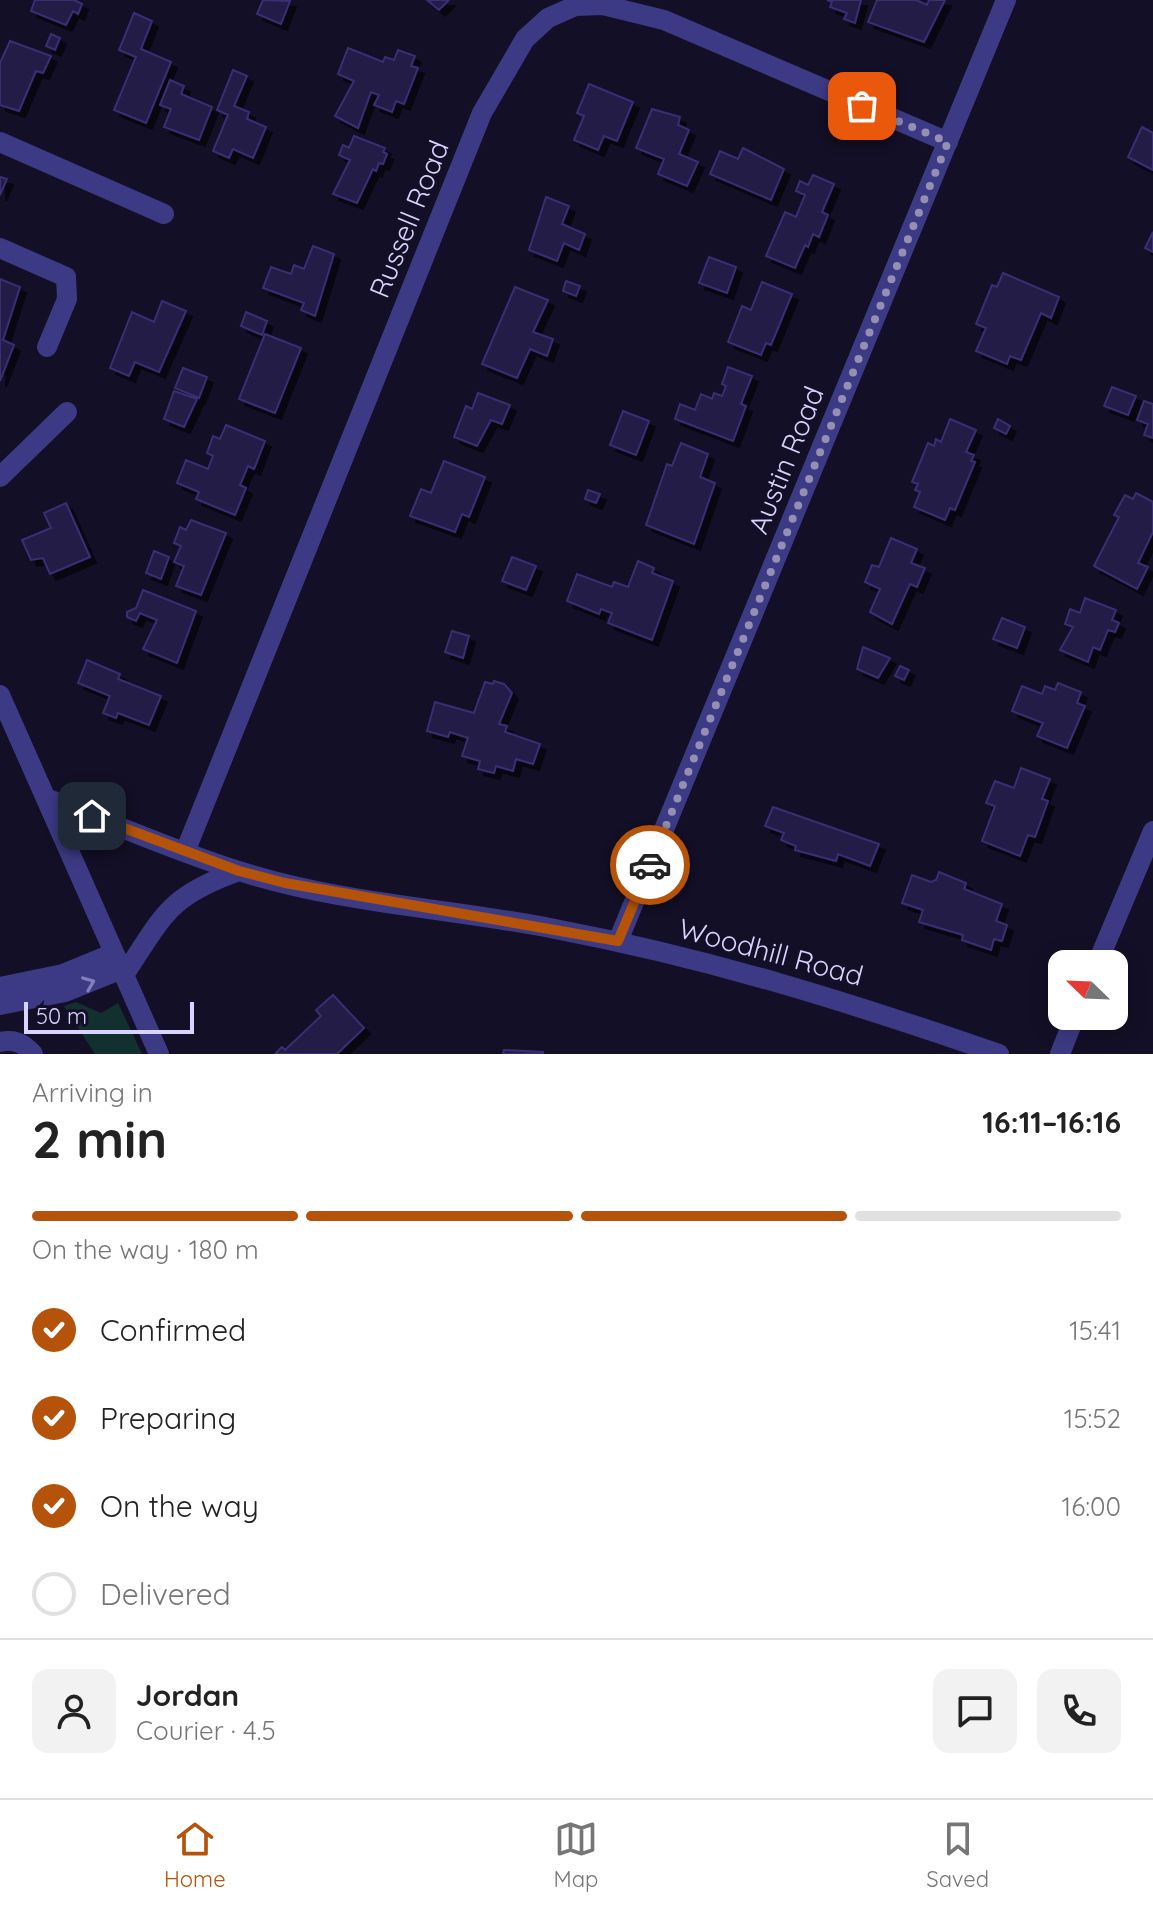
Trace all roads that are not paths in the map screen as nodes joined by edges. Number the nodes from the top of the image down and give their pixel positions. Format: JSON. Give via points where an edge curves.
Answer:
{"nodes":[{"id":1,"x":1006,"y":0,"type":"edge"},
{"id":2,"x":561,"y":6,"type":"edge"},
{"id":3,"x":0,"y":142,"type":"edge"},
{"id":4,"x":948,"y":142,"type":"junction"},
{"id":5,"x":164,"y":214,"type":"dead end"},
{"id":6,"x":0,"y":248,"type":"edge"},
{"id":7,"x":47,"y":347,"type":"dead end"},
{"id":8,"x":67,"y":412,"type":"dead end"},
{"id":9,"x":0,"y":477,"type":"edge"},
{"id":10,"x":0,"y":695,"type":"edge"},
{"id":11,"x":46,"y":798,"type":"junction"},
{"id":12,"x":1153,"y":831,"type":"edge"},
{"id":13,"x":185,"y":852,"type":"junction"},
{"id":14,"x":239,"y":871,"type":"junction"},
{"id":15,"x":618,"y":941,"type":"junction"},
{"id":16,"x":1103,"y":950,"type":"edge"},
{"id":17,"x":120,"y":966,"type":"junction"},
{"id":18,"x":0,"y":987,"type":"edge"},
{"id":19,"x":0,"y":1005,"type":"edge"},
{"id":20,"x":1069,"y":1030,"type":"edge"},
{"id":21,"x":0,"y":1042,"type":"edge"},
{"id":22,"x":33,"y":1054,"type":"edge"},
{"id":23,"x":159,"y":1054,"type":"edge"},
{"id":24,"x":999,"y":1054,"type":"edge"},
{"id":25,"x":1060,"y":1054,"type":"edge"}],
"edges":[{"from":1,"to":4,"type":"street","name":"Austin Road"},
{"from":2,"to":4,"type":"street","name":"Russell Road","via":[[603,5],[664,20]]},
{"from":2,"to":13,"type":"street","name":"Russell Road","via":[[525,39],[482,113]]},
{"from":3,"to":5,"type":"street"},
{"from":4,"to":15,"type":"street","name":"Austin Road"},
{"from":6,"to":7,"type":"street","via":[[66,277],[67,299]]},
{"from":8,"to":9,"type":"street"},
{"from":10,"to":11,"type":"street"},
{"from":11,"to":13,"type":"street","name":"Woodhill Road"},
{"from":11,"to":17,"type":"street"},
{"from":12,"to":16,"type":"street"},
{"from":13,"to":14,"type":"street","name":"Woodhill Road"},
{"from":14,"to":15,"type":"street","name":"Woodhill Road","via":[[329,893]]},
{"from":14,"to":17,"type":"street","via":[[191,890],[172,905]]},
{"from":15,"to":24,"type":"street","name":"Woodhill Road","via":[[832,996]]},
{"from":17,"to":18,"type":"street"},
{"from":19,"to":17,"type":"street","one_way":true,"via":[[65,992]]},
{"from":17,"to":23,"type":"street"},
{"from":20,"to":25,"type":"street"},
{"from":21,"to":22,"type":"street","via":[[11,1040]]}]}
